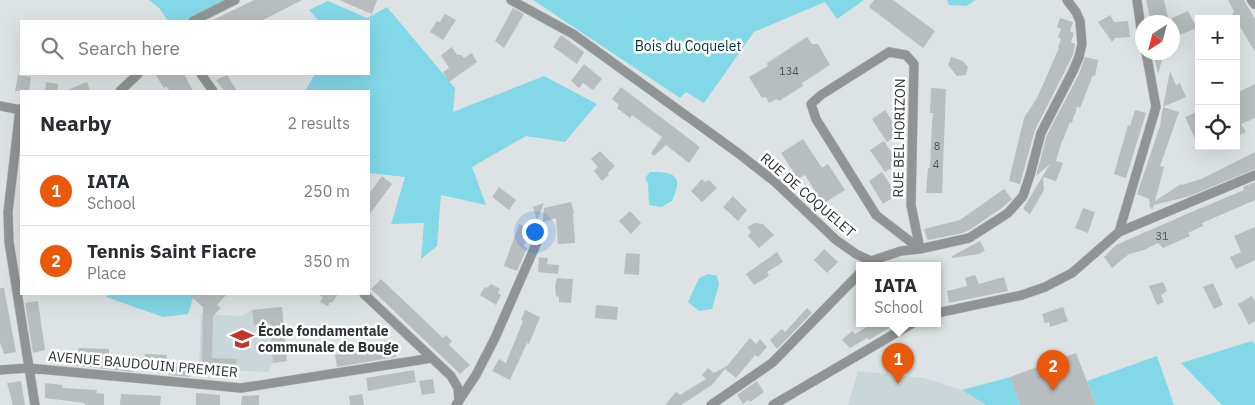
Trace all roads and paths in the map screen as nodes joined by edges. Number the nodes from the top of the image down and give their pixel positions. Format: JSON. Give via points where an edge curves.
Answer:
{"nodes":[{"id":1,"x":235,"y":0,"type":"edge"},
{"id":2,"x":511,"y":0,"type":"edge"},
{"id":3,"x":1067,"y":0,"type":"edge"},
{"id":4,"x":1137,"y":0,"type":"edge"},
{"id":5,"x":1252,"y":0,"type":"edge"},
{"id":6,"x":1255,"y":4,"type":"edge"},
{"id":7,"x":1139,"y":15,"type":"edge"},
{"id":8,"x":195,"y":20,"type":"edge"},
{"id":9,"x":1147,"y":60,"type":"edge"},
{"id":10,"x":137,"y":75,"type":"edge"},
{"id":11,"x":203,"y":75,"type":"edge"},
{"id":12,"x":121,"y":90,"type":"edge"},
{"id":13,"x":212,"y":90,"type":"edge"},
{"id":14,"x":0,"y":106,"type":"edge"},
{"id":15,"x":20,"y":109,"type":"edge"},
{"id":16,"x":1255,"y":175,"type":"edge"},
{"id":17,"x":1119,"y":232,"type":"junction"},
{"id":18,"x":541,"y":234,"type":"dead end"},
{"id":19,"x":920,"y":249,"type":"junction"},
{"id":20,"x":868,"y":262,"type":"edge"},
{"id":21,"x":872,"y":262,"type":"edge"},
{"id":22,"x":856,"y":277,"type":"edge"},
{"id":23,"x":365,"y":295,"type":"edge"},
{"id":24,"x":941,"y":312,"type":"edge"},
{"id":25,"x":906,"y":327,"type":"edge"},
{"id":26,"x":432,"y":358,"type":"junction"},
{"id":27,"x":28,"y":368,"type":"junction"},
{"id":28,"x":0,"y":370,"type":"edge"},
{"id":29,"x":458,"y":403,"type":"edge"},
{"id":30,"x":35,"y":405,"type":"edge"},
{"id":31,"x":711,"y":405,"type":"edge"},
{"id":32,"x":773,"y":405,"type":"edge"}],
"edges":[{"from":1,"to":8,"type":"street"},
{"from":2,"to":20,"type":"street","name":"RUE DE COQUELET","via":[[573,34],[738,153],[775,182],[836,240]]},
{"from":3,"to":19,"type":"street","name":"RUE DE COQUELET","via":[[1080,21],[1081,51],[1042,133],[1023,196],[1008,213],[969,238]]},
{"from":4,"to":7,"type":"street"},
{"from":5,"to":6,"type":"street"},
{"from":9,"to":17,"type":"street","via":[[1156,107]]},
{"from":10,"to":12,"type":"street"},
{"from":11,"to":13,"type":"street"},
{"from":14,"to":15,"type":"street"},
{"from":15,"to":27,"type":"street","via":[[8,212],[9,242]]},
{"from":16,"to":17,"type":"street"},
{"from":17,"to":24,"type":"street","via":[[1072,272],[1045,287]]},
{"from":18,"to":29,"type":"street","via":[[495,338]]},
{"from":19,"to":19,"type":"street","name":"RUE BEL HORIZON","via":[[911,206],[914,64],[906,55],[889,52],[811,104],[816,119],[876,214]]},
{"from":19,"to":21,"type":"street","name":"RUE DE COQUELET","via":[[901,251]]},
{"from":22,"to":31,"type":"street","via":[[772,363]]},
{"from":23,"to":26,"type":"street"},
{"from":25,"to":32,"type":"street"},
{"from":26,"to":27,"type":"street","name":"AVENUE BAUDOUIN PREMIER","via":[[241,388]]},
{"from":26,"to":29,"type":"street","via":[[451,376],[458,388]]},
{"from":27,"to":28,"type":"street","name":"AVENUE BAUDOUIN PREMIER"},
{"from":27,"to":30,"type":"street"}]}
